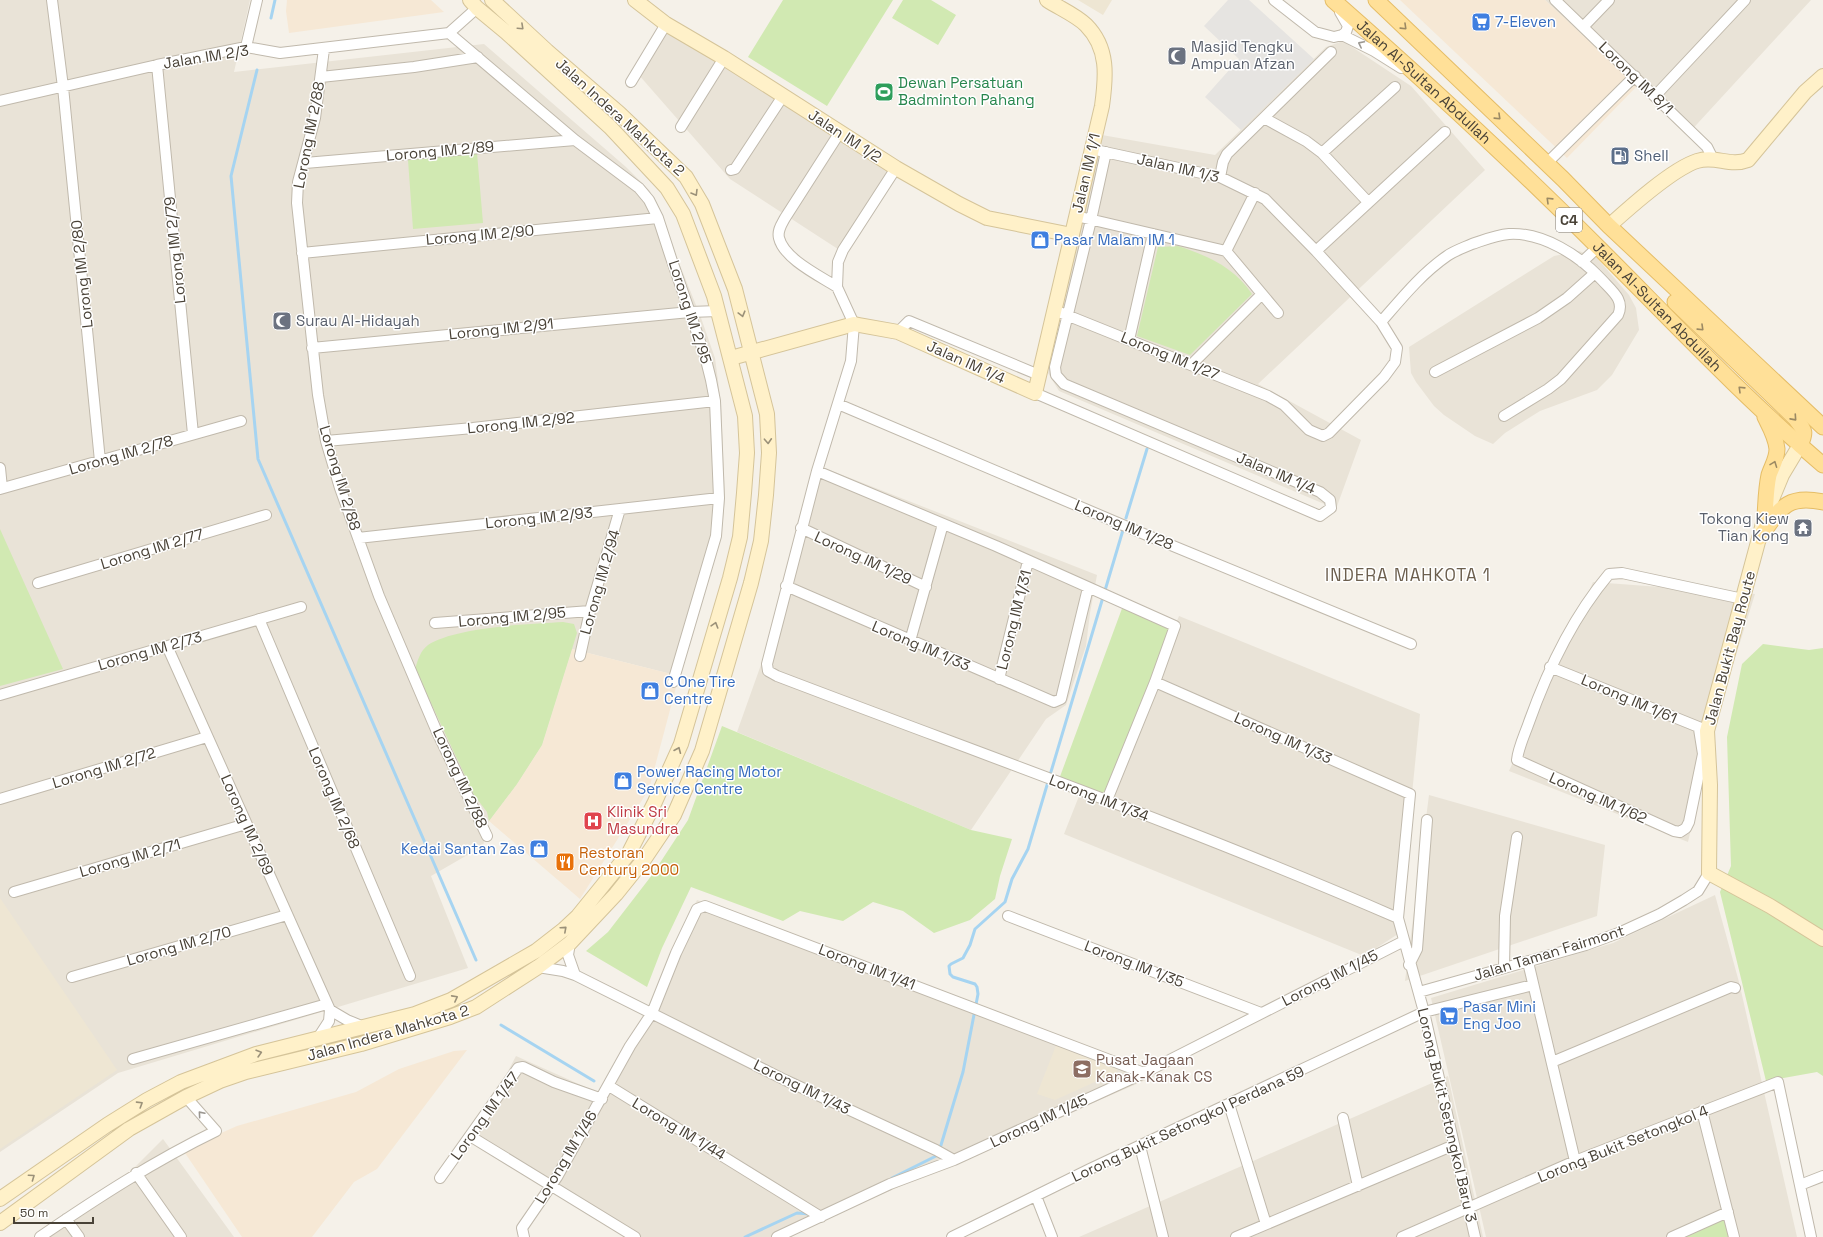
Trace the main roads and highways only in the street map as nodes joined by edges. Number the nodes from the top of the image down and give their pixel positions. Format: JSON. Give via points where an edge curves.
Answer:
{"nodes":[{"id":1,"x":1332,"y":0,"type":"edge"},
{"id":2,"x":1376,"y":0,"type":"edge"},
{"id":3,"x":1609,"y":226,"type":"junction"},
{"id":4,"x":1760,"y":408,"type":"junction"},
{"id":5,"x":1823,"y":427,"type":"edge"},
{"id":6,"x":1800,"y":445,"type":"junction"},
{"id":7,"x":1823,"y":450,"type":"edge"},
{"id":8,"x":1823,"y":465,"type":"edge"},
{"id":9,"x":1823,"y":502,"type":"edge"},
{"id":10,"x":1765,"y":516,"type":"road end"},
{"id":11,"x":1760,"y":537,"type":"road end"}],
"edges":[{"from":4,"to":1,"type":"main road","name":"Jalan Al-Sultan Abdullah","number":"C4","one_way":true,"via":[[1430,85]]},
{"from":2,"to":3,"type":"main road","name":"Jalan Al-Sultan Abdullah","number":"C4","one_way":true},
{"from":3,"to":5,"type":"main road","name":"Jalan Al-Sultan Abdullah","number":"C4"},
{"from":3,"to":6,"type":"main road","one_way":true,"via":[[1655,282],[1795,418],[1804,429]]},
{"from":4,"to":6,"type":"main road","name":"Jalan Al-Sultan Abdullah","number":"C4"},
{"from":10,"to":4,"type":"main road","one_way":true,"via":[[1766,492],[1777,447],[1774,435]]},
{"from":6,"to":7,"type":"main road"},
{"from":6,"to":8,"type":"main road","name":"Jalan Al-Sultan Abdullah","number":"C4"},
{"from":9,"to":11,"type":"main road","via":[[1800,499],[1786,504]]}]}
